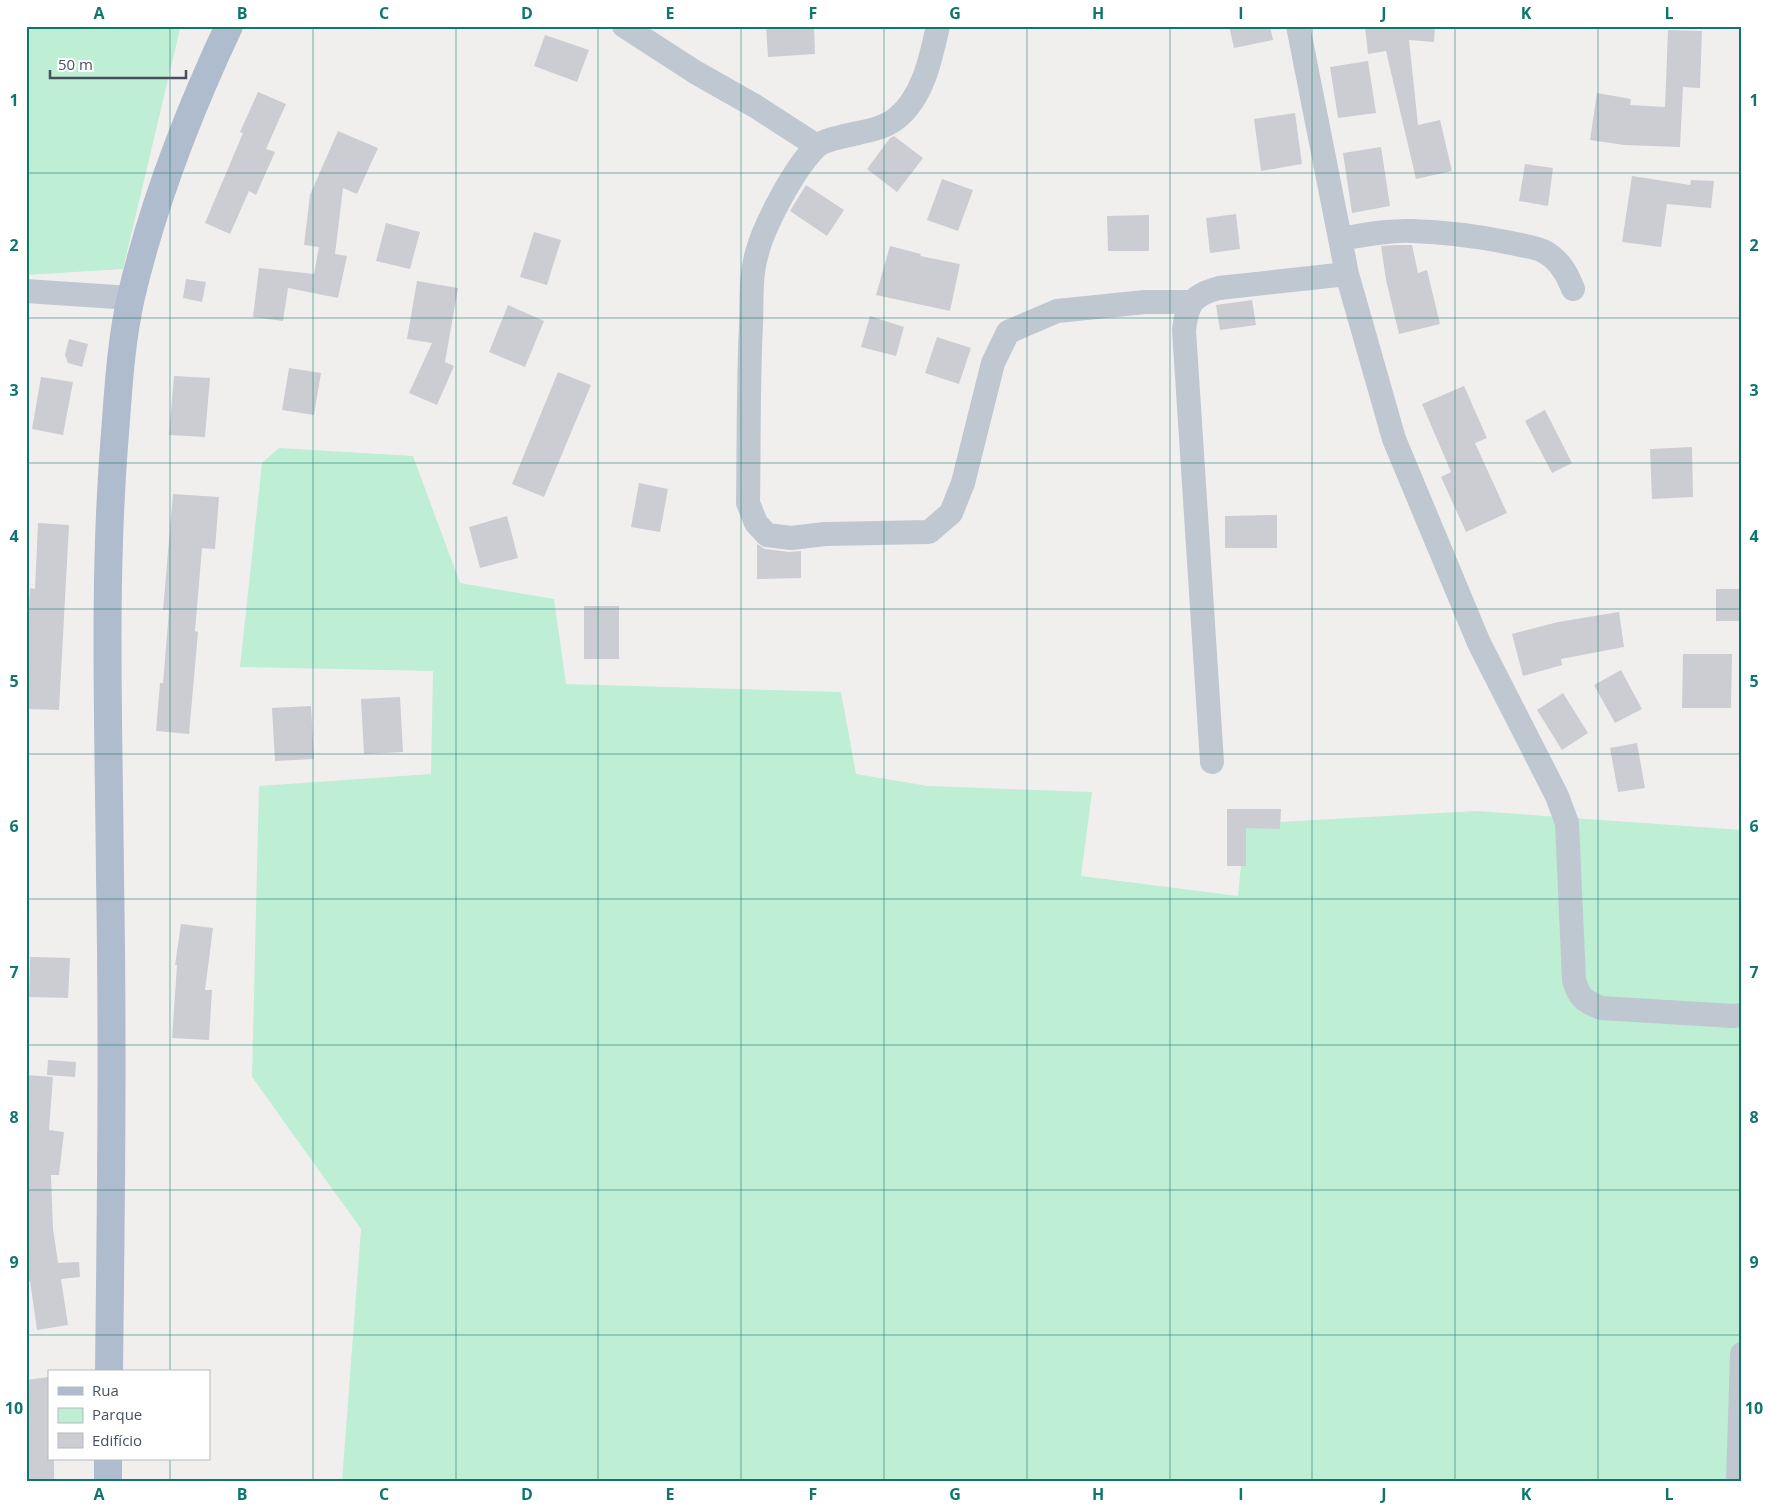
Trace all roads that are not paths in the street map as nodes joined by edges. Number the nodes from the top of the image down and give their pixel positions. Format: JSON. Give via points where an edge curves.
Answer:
{"nodes":[{"id":1,"x":229,"y":26,"type":"edge"},
{"id":2,"x":624,"y":26,"type":"edge"},
{"id":3,"x":938,"y":26,"type":"edge"},
{"id":4,"x":1298,"y":26,"type":"edge"},
{"id":5,"x":817,"y":146,"type":"junction"},
{"id":6,"x":1340,"y":239,"type":"junction"},
{"id":7,"x":1347,"y":274,"type":"junction"},
{"id":8,"x":1573,"y":289,"type":"dead end"},
{"id":9,"x":26,"y":291,"type":"edge"},
{"id":10,"x":131,"y":298,"type":"junction"},
{"id":11,"x":1192,"y":302,"type":"junction"},
{"id":12,"x":1212,"y":762,"type":"dead end"},
{"id":13,"x":1742,"y":1015,"type":"edge"},
{"id":14,"x":1742,"y":1354,"type":"edge"},
{"id":15,"x":109,"y":1370,"type":"edge"},
{"id":16,"x":108,"y":1460,"type":"edge"},
{"id":17,"x":108,"y":1482,"type":"edge"},
{"id":18,"x":1738,"y":1482,"type":"edge"}],
"edges":[{"from":1,"to":10,"type":"main road","via":[[178,145]]},
{"from":2,"to":5,"type":"street"},
{"from":3,"to":5,"type":"street","via":[[916,98],[897,118],[878,128]]},
{"from":4,"to":6,"type":"street"},
{"from":5,"to":11,"type":"street","via":[[804,160],[775,209],[756,253],[752,283],[748,503],[756,523],[767,535],[791,538],[825,534],[929,532],[951,513],[963,483],[993,363],[1008,332],[1057,312],[1145,302]]},
{"from":6,"to":7,"type":"street"},
{"from":6,"to":8,"type":"street","via":[[1412,231],[1486,238],[1544,252],[1567,273]]},
{"from":7,"to":11,"type":"street","via":[[1219,288],[1204,292]]},
{"from":7,"to":13,"type":"street","via":[[1394,439],[1479,643],[1557,796],[1567,823],[1577,990],[1584,1001],[1601,1008]]},
{"from":9,"to":10,"type":"street"},
{"from":10,"to":15,"type":"main road","via":[[120,366],[110,493],[107,619],[112,1076]]},
{"from":11,"to":12,"type":"street","via":[[1186,313],[1184,330]]},
{"from":14,"to":18,"type":"street"},
{"from":16,"to":17,"type":"main road"}]}
